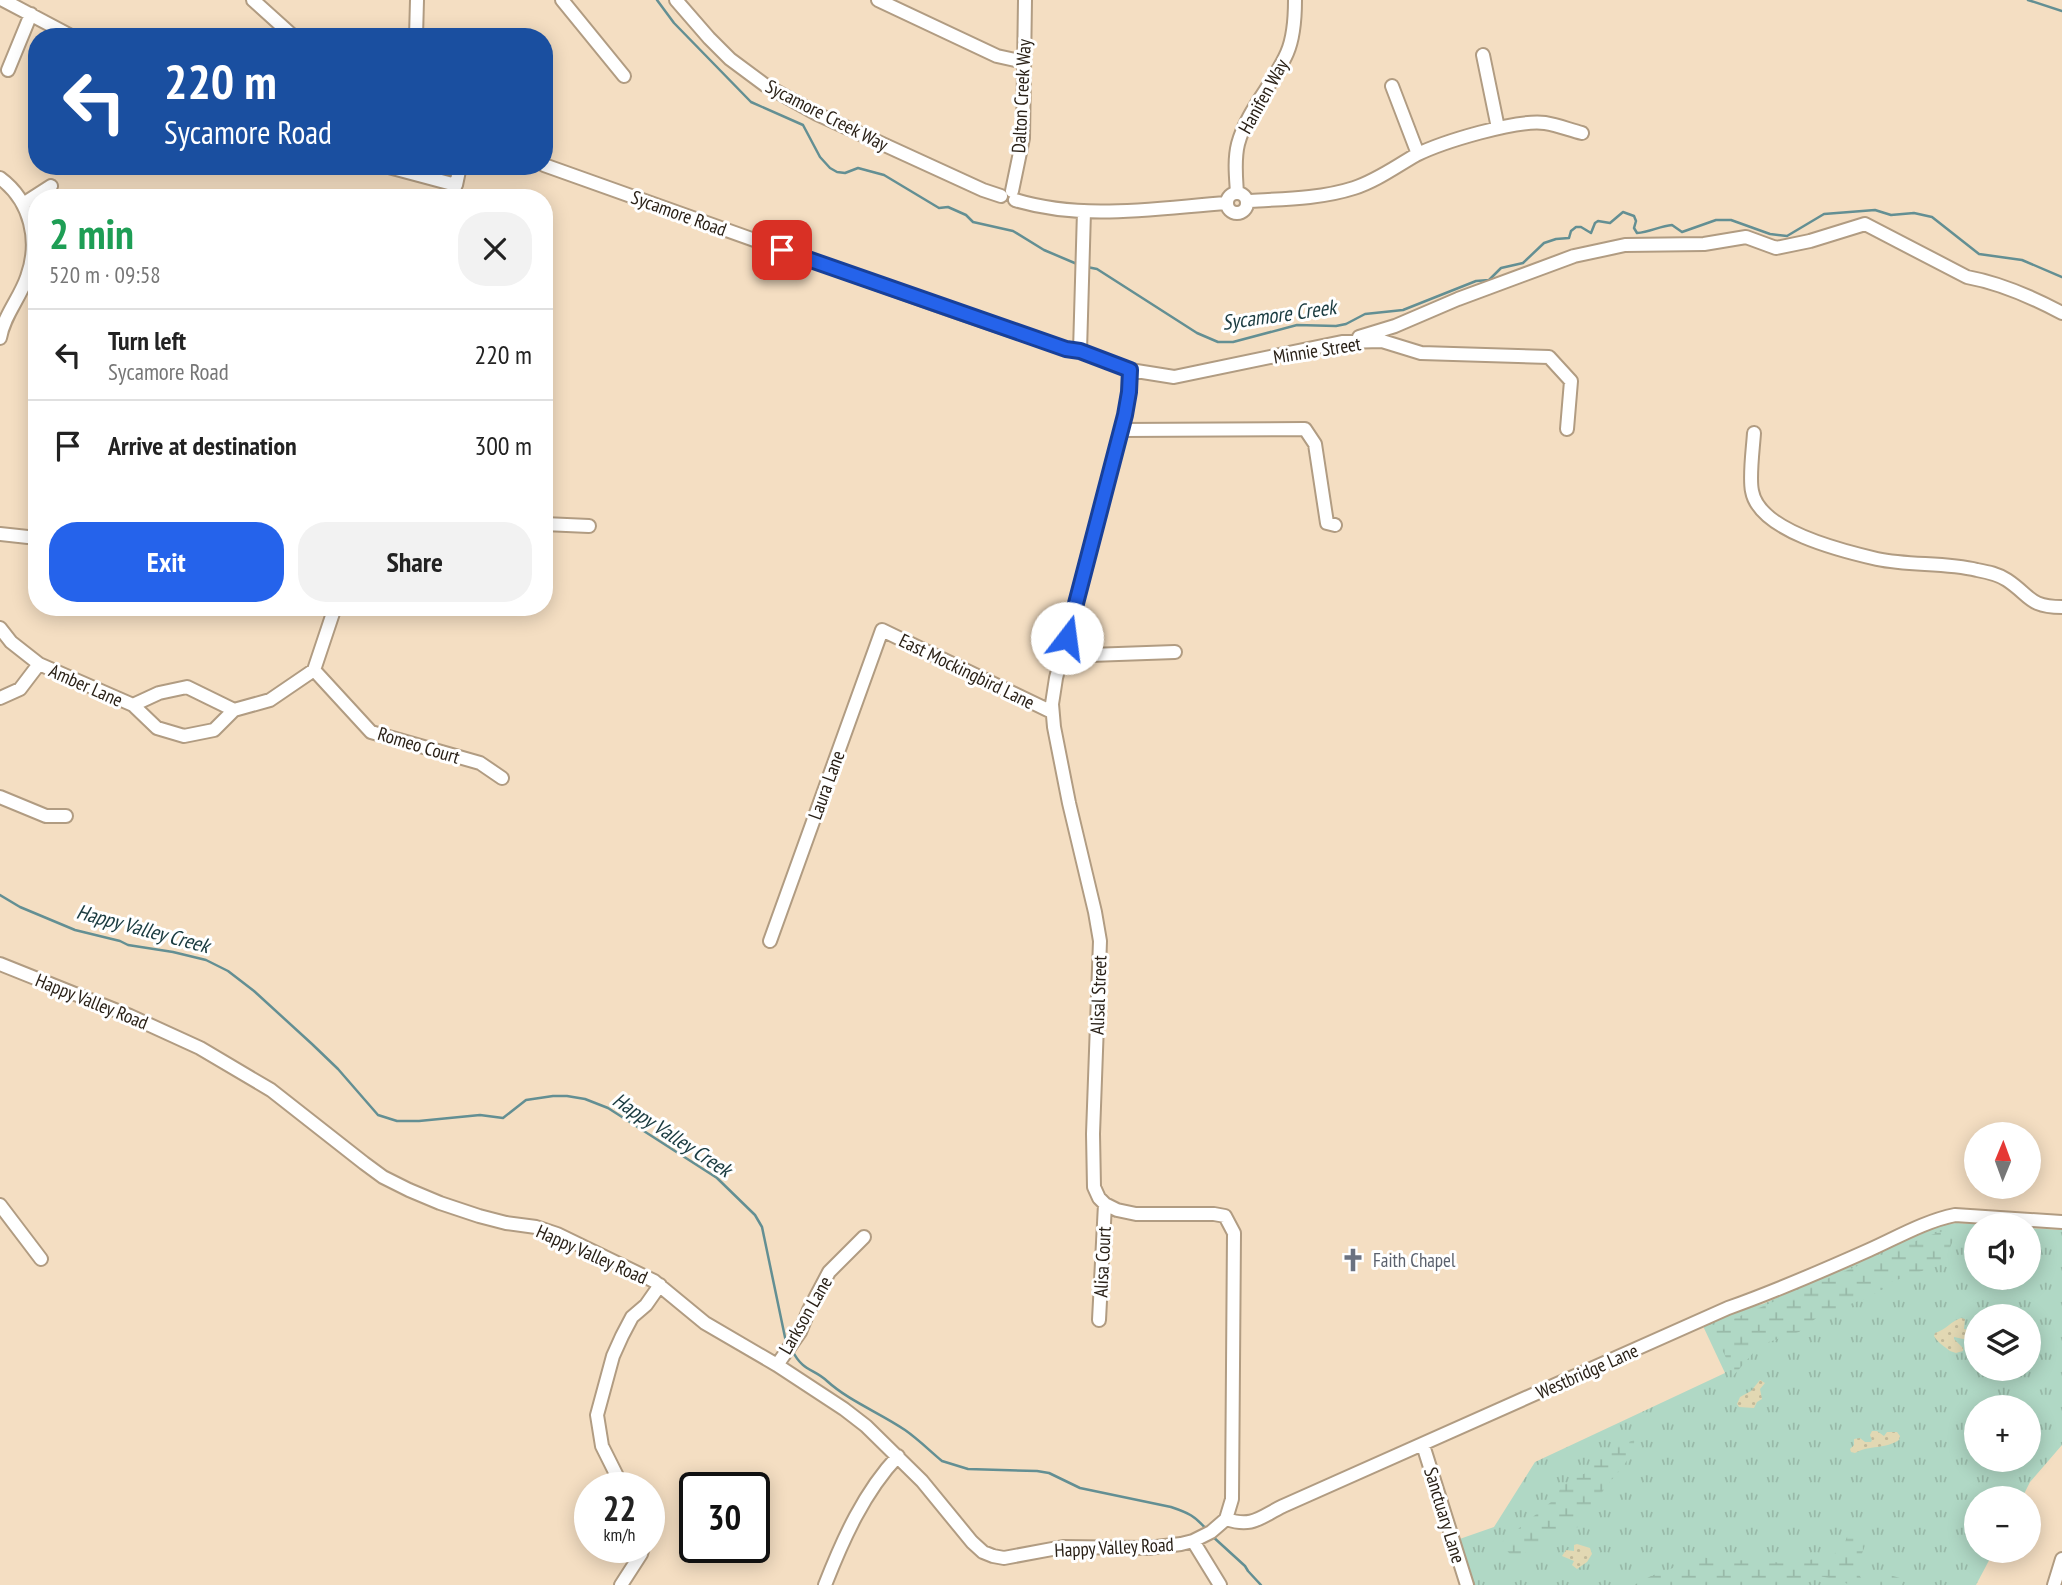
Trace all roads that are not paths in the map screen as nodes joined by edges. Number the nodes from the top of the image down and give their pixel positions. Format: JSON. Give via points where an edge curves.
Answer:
{"nodes":[{"id":1,"x":3,"y":0,"type":"edge"},
{"id":2,"x":253,"y":0,"type":"edge"},
{"id":3,"x":417,"y":0,"type":"edge"},
{"id":4,"x":562,"y":0,"type":"edge"},
{"id":5,"x":676,"y":0,"type":"edge"},
{"id":6,"x":878,"y":0,"type":"edge"},
{"id":7,"x":1026,"y":0,"type":"edge"},
{"id":8,"x":1295,"y":0,"type":"edge"},
{"id":9,"x":31,"y":14,"type":"junction"},
{"id":10,"x":57,"y":28,"type":"edge"},
{"id":11,"x":284,"y":28,"type":"edge"},
{"id":12,"x":416,"y":28,"type":"edge"},
{"id":13,"x":1483,"y":55,"type":"dead end"},
{"id":14,"x":1024,"y":62,"type":"junction"},
{"id":15,"x":8,"y":70,"type":"dead end"},
{"id":16,"x":624,"y":76,"type":"dead end"},
{"id":17,"x":1392,"y":86,"type":"dead end"},
{"id":18,"x":1498,"y":128,"type":"junction"},
{"id":19,"x":1582,"y":133,"type":"dead end"},
{"id":20,"x":1418,"y":154,"type":"junction"},
{"id":21,"x":553,"y":168,"type":"edge"},
{"id":22,"x":419,"y":175,"type":"edge"},
{"id":23,"x":458,"y":175,"type":"edge"},
{"id":24,"x":0,"y":178,"type":"edge"},
{"id":25,"x":51,"y":186,"type":"dead end"},
{"id":26,"x":46,"y":189,"type":"edge"},
{"id":27,"x":1009,"y":196,"type":"junction"},
{"id":28,"x":1242,"y":197,"type":"junction"},
{"id":29,"x":28,"y":201,"type":"edge"},
{"id":30,"x":23,"y":204,"type":"junction"},
{"id":31,"x":1084,"y":211,"type":"junction"},
{"id":32,"x":28,"y":218,"type":"edge"},
{"id":33,"x":28,"y":284,"type":"edge"},
{"id":34,"x":2062,"y":313,"type":"edge"},
{"id":35,"x":0,"y":338,"type":"edge"},
{"id":36,"x":1342,"y":342,"type":"junction"},
{"id":37,"x":1080,"y":351,"type":"junction"},
{"id":38,"x":1130,"y":370,"type":"junction"},
{"id":39,"x":1567,"y":429,"type":"dead end"},
{"id":40,"x":1121,"y":430,"type":"junction"},
{"id":41,"x":1754,"y":433,"type":"dead end"},
{"id":42,"x":553,"y":524,"type":"edge"},
{"id":43,"x":1335,"y":525,"type":"dead end"},
{"id":44,"x":590,"y":526,"type":"dead end"},
{"id":45,"x":0,"y":534,"type":"edge"},
{"id":46,"x":28,"y":537,"type":"edge"},
{"id":47,"x":2062,"y":607,"type":"edge"},
{"id":48,"x":332,"y":616,"type":"edge"},
{"id":49,"x":0,"y":628,"type":"edge"},
{"id":50,"x":882,"y":630,"type":"joint"},
{"id":51,"x":1175,"y":652,"type":"dead end"},
{"id":52,"x":1062,"y":656,"type":"junction"},
{"id":53,"x":39,"y":664,"type":"junction"},
{"id":54,"x":314,"y":670,"type":"junction"},
{"id":55,"x":0,"y":698,"type":"edge"},
{"id":56,"x":133,"y":705,"type":"junction"},
{"id":57,"x":234,"y":710,"type":"junction"},
{"id":58,"x":1052,"y":712,"type":"junction"},
{"id":59,"x":502,"y":778,"type":"dead end"},
{"id":60,"x":0,"y":797,"type":"edge"},
{"id":61,"x":66,"y":816,"type":"dead end"},
{"id":62,"x":770,"y":941,"type":"dead end"},
{"id":63,"x":0,"y":964,"type":"edge"},
{"id":64,"x":1105,"y":1204,"type":"junction"},
{"id":65,"x":0,"y":1205,"type":"edge"},
{"id":66,"x":2062,"y":1222,"type":"edge"},
{"id":67,"x":864,"y":1237,"type":"dead end"},
{"id":68,"x":41,"y":1259,"type":"dead end"},
{"id":69,"x":660,"y":1285,"type":"junction"},
{"id":70,"x":1099,"y":1320,"type":"dead end"},
{"id":71,"x":777,"y":1365,"type":"junction"},
{"id":72,"x":1423,"y":1444,"type":"junction"},
{"id":73,"x":898,"y":1456,"type":"junction"},
{"id":74,"x":615,"y":1472,"type":"edge"},
{"id":75,"x":1226,"y":1519,"type":"junction"},
{"id":76,"x":1203,"y":1536,"type":"junction"},
{"id":77,"x":2062,"y":1559,"type":"edge"},
{"id":78,"x":636,"y":1563,"type":"edge"},
{"id":79,"x":621,"y":1585,"type":"edge"},
{"id":80,"x":825,"y":1585,"type":"edge"},
{"id":81,"x":1220,"y":1585,"type":"edge"},
{"id":82,"x":1467,"y":1585,"type":"edge"},
{"id":83,"x":2054,"y":1585,"type":"edge"}],
"edges":[{"from":1,"to":9,"type":"street"},
{"from":2,"to":11,"type":"street"},
{"from":3,"to":12,"type":"street"},
{"from":4,"to":16,"type":"street"},
{"from":5,"to":27,"type":"street","name":"Sycamore Creek Way","via":[[730,59],[765,85],[817,114],[983,190]]},
{"from":6,"to":14,"type":"street","via":[[997,56]]},
{"from":7,"to":14,"type":"street","name":"Dalton Creek Way"},
{"from":8,"to":28,"type":"street","name":"Hanifen Way","via":[[1288,52],[1238,143]]},
{"from":9,"to":10,"type":"street"},
{"from":9,"to":15,"type":"street"},
{"from":13,"to":18,"type":"street"},
{"from":14,"to":27,"type":"street","name":"Dalton Creek Way","via":[[1023,138]]},
{"from":17,"to":20,"type":"street"},
{"from":18,"to":19,"type":"street","via":[[1546,123]]},
{"from":18,"to":20,"type":"street"},
{"from":20,"to":28,"type":"street","via":[[1351,189],[1310,197]]},
{"from":21,"to":37,"type":"street","name":"Sycamore Road","via":[[948,309]]},
{"from":22,"to":23,"type":"street","via":[[456,185]]},
{"from":24,"to":30,"type":"street"},
{"from":25,"to":26,"type":"street"},
{"from":27,"to":31,"type":"street","name":"Sycamore Creek Way","via":[[1040,207]]},
{"from":28,"to":31,"type":"street","name":"Sycamore Creek Way","via":[[1230,196],[1227,203]]},
{"from":29,"to":30,"type":"street"},
{"from":30,"to":32,"type":"street"},
{"from":31,"to":37,"type":"street"},
{"from":33,"to":35,"type":"street","via":[[6,318]]},
{"from":34,"to":36,"type":"street","via":[[2036,298],[1967,277],[1865,224],[1776,248],[1746,237],[1704,244],[1625,245],[1574,256]]},
{"from":36,"to":38,"type":"street","name":"Minnie Street","via":[[1174,377]]},
{"from":36,"to":39,"type":"street","name":"Minnie Street","via":[[1382,341],[1421,353],[1549,357],[1571,382]]},
{"from":37,"to":38,"type":"street","name":"Sycamore Road"},
{"from":38,"to":40,"type":"street","name":"Alisal Street"},
{"from":40,"to":43,"type":"street","via":[[1305,429],[1315,444],[1327,523]]},
{"from":40,"to":52,"type":"street","name":"Alisal Street"},
{"from":41,"to":47,"type":"street","via":[[1751,490],[1757,506],[1786,529],[1878,559],[1997,574],[2039,606]]},
{"from":42,"to":44,"type":"street"},
{"from":45,"to":46,"type":"street"},
{"from":48,"to":54,"type":"street"},
{"from":49,"to":53,"type":"street","name":"Amber Lane"},
{"from":50,"to":58,"type":"street","name":"East Mockingbird Lane"},
{"from":50,"to":62,"type":"street","name":"Laura Lane"},
{"from":51,"to":52,"type":"street"},
{"from":52,"to":58,"type":"street","name":"Alisal Street"},
{"from":53,"to":55,"type":"street","via":[[20,689]]},
{"from":53,"to":56,"type":"street","name":"Amber Lane"},
{"from":54,"to":57,"type":"street","name":"Amber Lane","via":[[270,700]]},
{"from":54,"to":59,"type":"street","name":"Romeo Court","via":[[371,732],[480,763]]},
{"from":56,"to":57,"type":"street","name":"Amber Lane","via":[[187,687]]},
{"from":56,"to":57,"type":"street","name":"Amber Lane","via":[[157,728],[184,736],[214,730]]},
{"from":58,"to":64,"type":"street","name":"Alisal Street","via":[[1100,941],[1092,1169],[1094,1187]]},
{"from":60,"to":61,"type":"street","via":[[46,816]]},
{"from":63,"to":69,"type":"street","name":"Happy Valley Road","via":[[200,1048],[271,1090],[383,1177],[409,1190],[478,1216],[557,1234]]},
{"from":64,"to":70,"type":"street","name":"Alisa Court"},
{"from":64,"to":75,"type":"street","via":[[1136,1214],[1225,1216],[1234,1233],[1233,1481]]},
{"from":65,"to":68,"type":"street"},
{"from":66,"to":72,"type":"street","name":"Westbridge Lane","via":[[1948,1216]]},
{"from":67,"to":71,"type":"street","name":"Larkson Lane","via":[[829,1272],[797,1338]]},
{"from":69,"to":71,"type":"street","name":"Happy Valley Road","via":[[705,1323]]},
{"from":69,"to":74,"type":"street","via":[[622,1336],[597,1415],[602,1446]]},
{"from":71,"to":73,"type":"street","name":"Happy Valley Road","via":[[844,1409]]},
{"from":72,"to":75,"type":"street","name":"Westbridge Lane","via":[[1252,1523]]},
{"from":72,"to":82,"type":"street","name":"Sanctuary Lane"},
{"from":73,"to":76,"type":"street","name":"Happy Valley Road","via":[[972,1542],[993,1556],[1063,1547],[1148,1548]]},
{"from":73,"to":80,"type":"street","via":[[862,1506]]},
{"from":75,"to":76,"type":"street"},
{"from":76,"to":81,"type":"street"},
{"from":77,"to":83,"type":"street"},
{"from":78,"to":79,"type":"street"}]}
